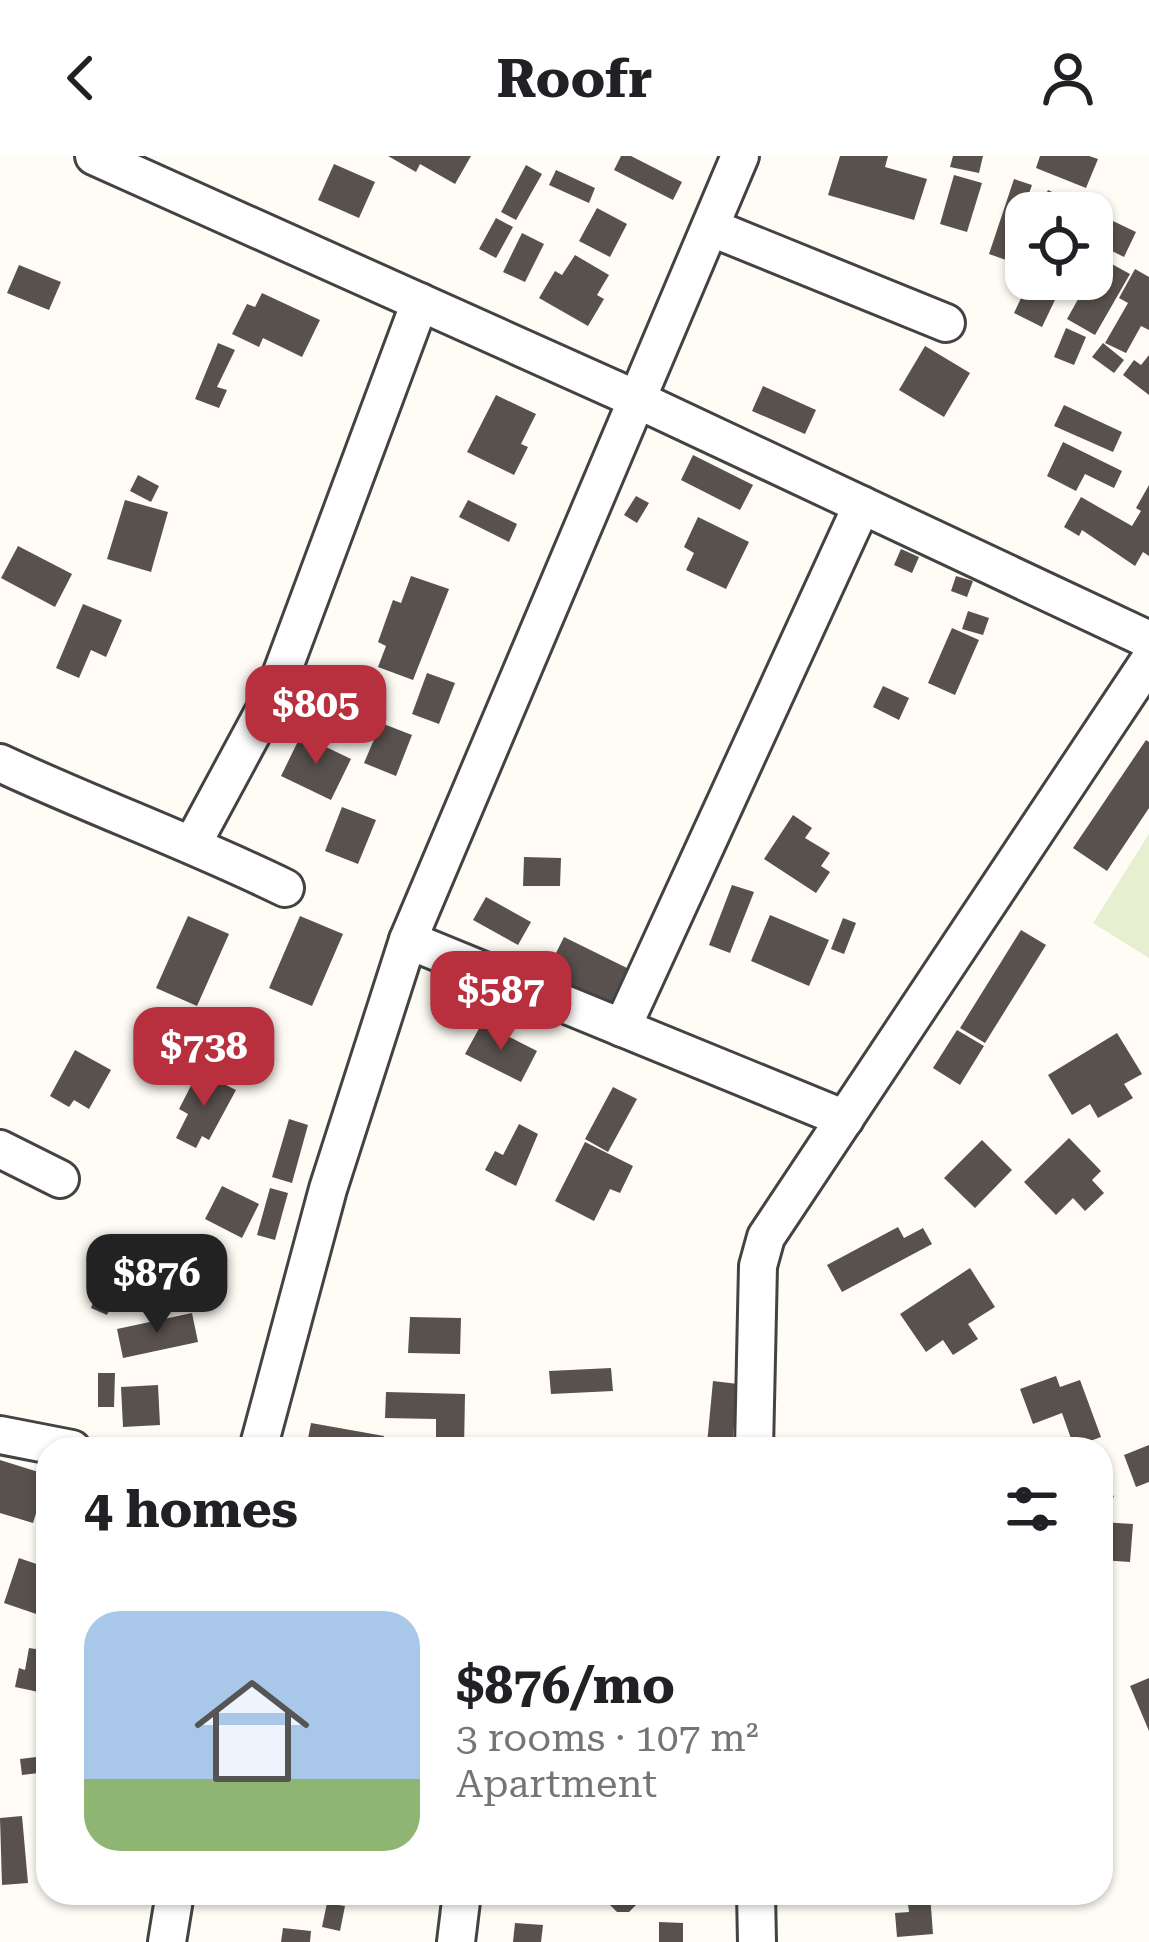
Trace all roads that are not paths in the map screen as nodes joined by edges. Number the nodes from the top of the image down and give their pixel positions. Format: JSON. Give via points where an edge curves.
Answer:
{"nodes":[{"id":1,"x":94,"y":156,"type":"edge"},
{"id":2,"x":740,"y":156,"type":"edge"},
{"id":3,"x":712,"y":228,"type":"junction"},
{"id":4,"x":420,"y":302,"type":"junction"},
{"id":5,"x":946,"y":323,"type":"dead end"},
{"id":6,"x":638,"y":400,"type":"junction"},
{"id":7,"x":862,"y":505,"type":"junction"},
{"id":8,"x":1149,"y":640,"type":"edge"},
{"id":9,"x":1149,"y":661,"type":"edge"},
{"id":10,"x":0,"y":763,"type":"edge"},
{"id":11,"x":193,"y":843,"type":"junction"},
{"id":12,"x":285,"y":888,"type":"dead end"},
{"id":13,"x":408,"y":940,"type":"junction"},
{"id":14,"x":622,"y":1028,"type":"junction"},
{"id":15,"x":845,"y":1119,"type":"junction"},
{"id":16,"x":0,"y":1149,"type":"edge"},
{"id":17,"x":60,"y":1179,"type":"dead end"},
{"id":18,"x":0,"y":1435,"type":"edge"},
{"id":19,"x":261,"y":1437,"type":"edge"},
{"id":20,"x":754,"y":1437,"type":"edge"},
{"id":21,"x":36,"y":1442,"type":"edge"},
{"id":22,"x":173,"y":1905,"type":"edge"},
{"id":23,"x":461,"y":1905,"type":"edge"},
{"id":24,"x":757,"y":1905,"type":"edge"},
{"id":25,"x":166,"y":1942,"type":"edge"},
{"id":26,"x":456,"y":1942,"type":"edge"},
{"id":27,"x":757,"y":1942,"type":"edge"}],
"edges":[{"from":1,"to":4,"type":"street"},
{"from":2,"to":3,"type":"street"},
{"from":3,"to":5,"type":"street"},
{"from":3,"to":6,"type":"street"},
{"from":4,"to":6,"type":"street"},
{"from":4,"to":11,"type":"street","via":[[275,692]]},
{"from":6,"to":7,"type":"street"},
{"from":6,"to":13,"type":"street"},
{"from":7,"to":8,"type":"street"},
{"from":7,"to":14,"type":"street"},
{"from":9,"to":15,"type":"street"},
{"from":10,"to":11,"type":"street"},
{"from":11,"to":12,"type":"street"},
{"from":13,"to":14,"type":"street"},
{"from":13,"to":19,"type":"street"},
{"from":14,"to":15,"type":"street"},
{"from":15,"to":20,"type":"street","via":[[766,1237],[758,1266]]},
{"from":16,"to":17,"type":"street"},
{"from":18,"to":21,"type":"street"},
{"from":22,"to":25,"type":"street"},
{"from":23,"to":26,"type":"street"},
{"from":24,"to":27,"type":"street"}]}
